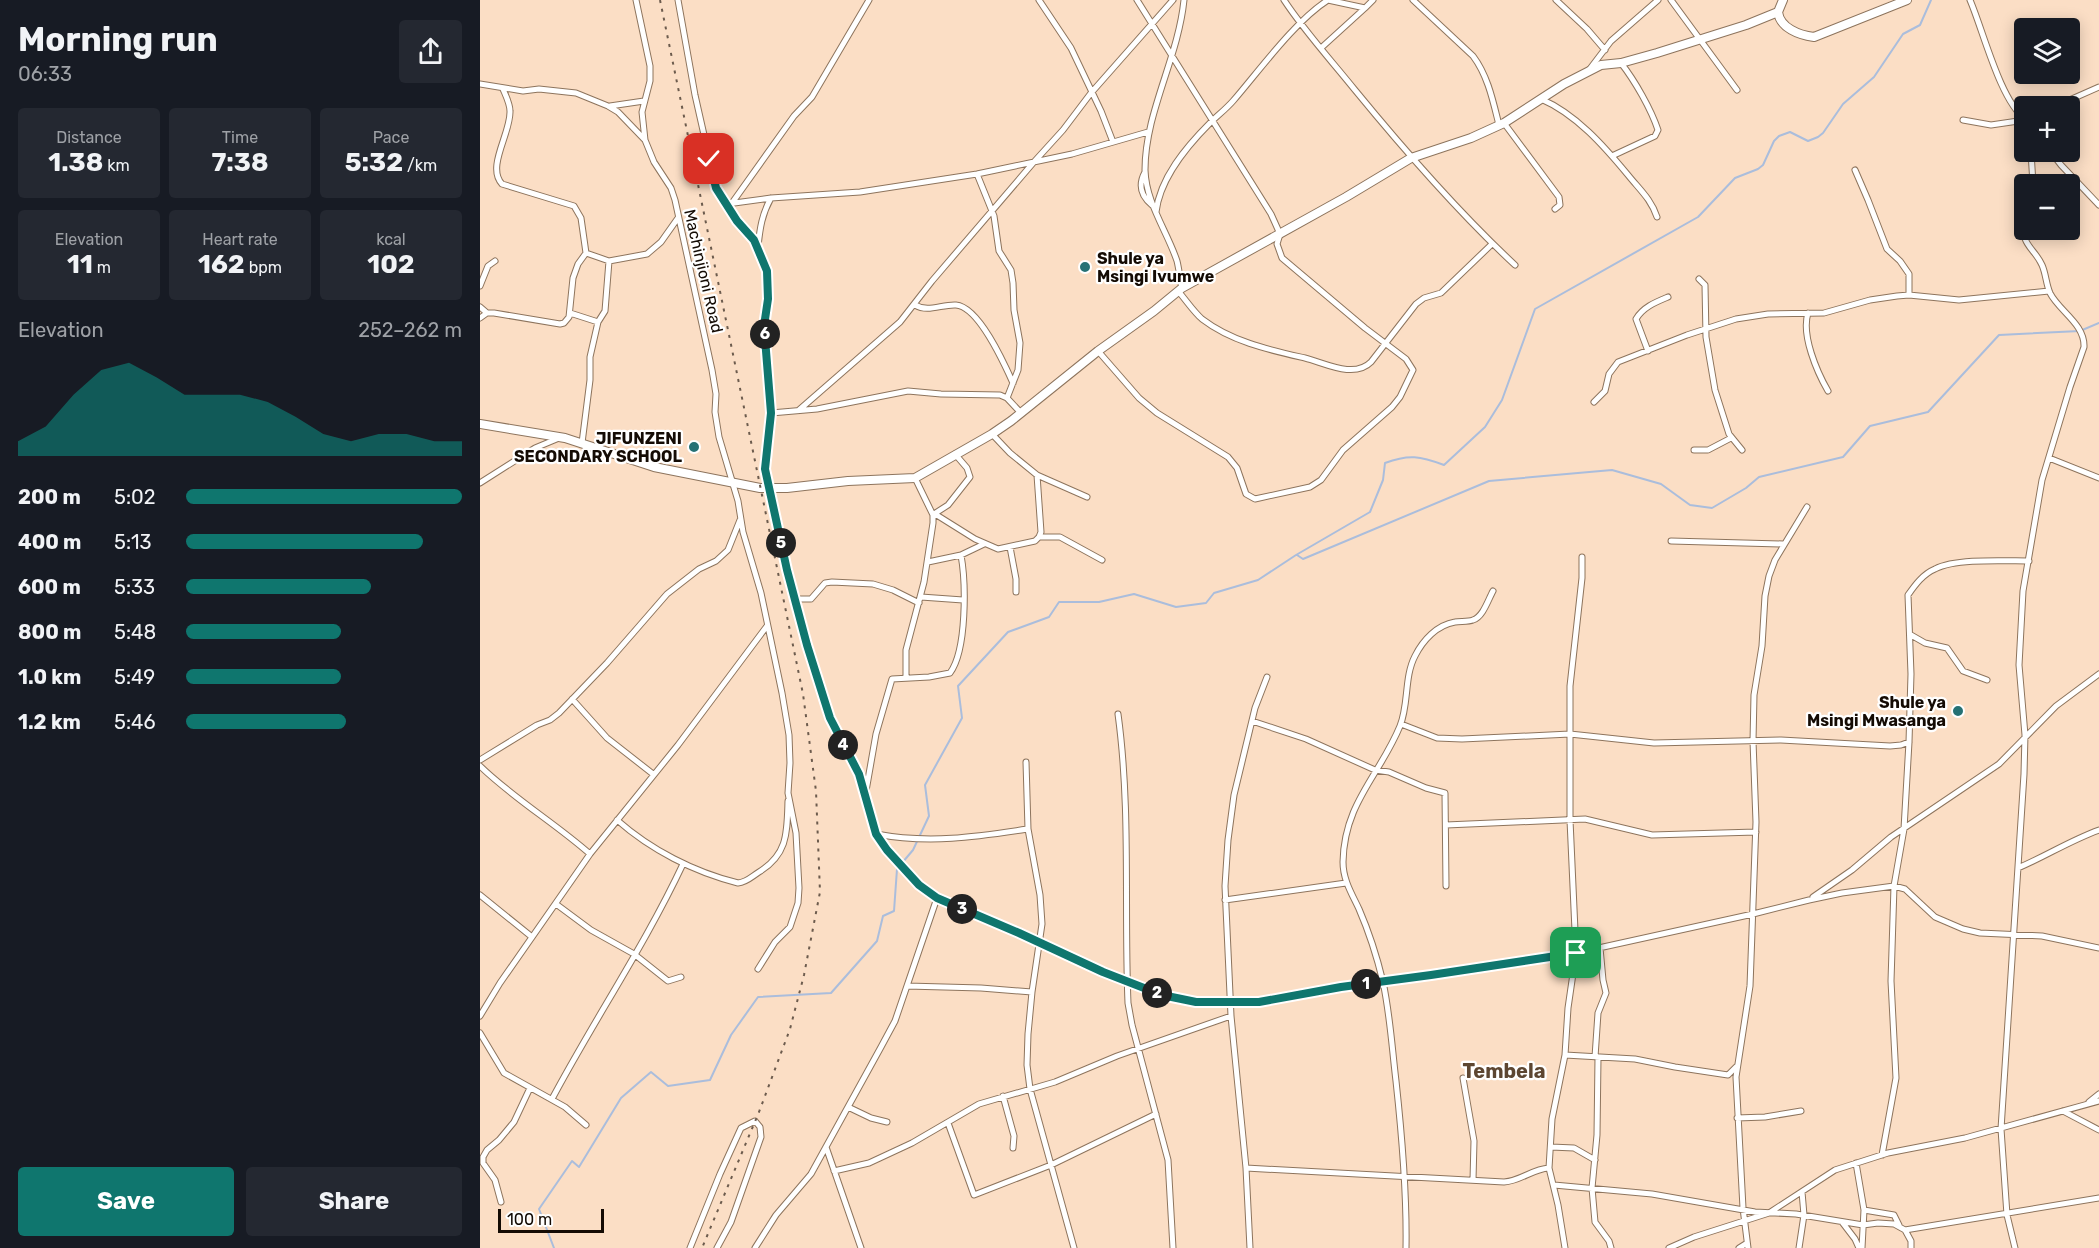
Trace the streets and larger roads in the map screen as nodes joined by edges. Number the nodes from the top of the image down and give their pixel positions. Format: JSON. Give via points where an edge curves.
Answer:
{"nodes":[{"id":1,"x":636,"y":0,"type":"edge"},
{"id":2,"x":678,"y":0,"type":"edge"},
{"id":3,"x":869,"y":0,"type":"edge"},
{"id":4,"x":1039,"y":0,"type":"edge"},
{"id":5,"x":1137,"y":0,"type":"edge"},
{"id":6,"x":1173,"y":0,"type":"edge"},
{"id":7,"x":1184,"y":0,"type":"edge"},
{"id":8,"x":1284,"y":0,"type":"edge"},
{"id":9,"x":1373,"y":0,"type":"edge"},
{"id":10,"x":1413,"y":0,"type":"edge"},
{"id":11,"x":1556,"y":0,"type":"edge"},
{"id":12,"x":1658,"y":0,"type":"edge"},
{"id":13,"x":1671,"y":0,"type":"edge"},
{"id":14,"x":1783,"y":0,"type":"edge"},
{"id":15,"x":1907,"y":0,"type":"edge"},
{"id":16,"x":1970,"y":0,"type":"edge"},
{"id":17,"x":1365,"y":8,"type":"junction"},
{"id":18,"x":1778,"y":12,"type":"junction"},
{"id":19,"x":1151,"y":25,"type":"junction"},
{"id":20,"x":1300,"y":25,"type":"junction"},
{"id":21,"x":1700,"y":39,"type":"junction"},
{"id":22,"x":1321,"y":48,"type":"junction"},
{"id":23,"x":1605,"y":50,"type":"junction"},
{"id":24,"x":1173,"y":56,"type":"junction"},
{"id":25,"x":1621,"y":63,"type":"junction"},
{"id":26,"x":1588,"y":71,"type":"junction"},
{"id":27,"x":480,"y":84,"type":"edge"},
{"id":28,"x":2099,"y":87,"type":"edge"},
{"id":29,"x":503,"y":88,"type":"junction"},
{"id":30,"x":1737,"y":90,"type":"dead end"},
{"id":31,"x":1092,"y":93,"type":"junction"},
{"id":32,"x":2079,"y":96,"type":"edge"},
{"id":33,"x":1540,"y":99,"type":"junction"},
{"id":34,"x":644,"y":101,"type":"junction"},
{"id":35,"x":608,"y":106,"type":"junction"},
{"id":36,"x":2014,"y":106,"type":"edge"},
{"id":37,"x":1963,"y":120,"type":"dead end"},
{"id":38,"x":1212,"y":121,"type":"junction"},
{"id":39,"x":2014,"y":121,"type":"edge"},
{"id":40,"x":1502,"y":124,"type":"junction"},
{"id":41,"x":1148,"y":132,"type":"junction"},
{"id":42,"x":645,"y":140,"type":"junction"},
{"id":43,"x":1113,"y":142,"type":"junction"},
{"id":44,"x":1612,"y":156,"type":"junction"},
{"id":45,"x":1411,"y":158,"type":"junction"},
{"id":46,"x":2059,"y":162,"type":"edge"},
{"id":47,"x":1033,"y":163,"type":"junction"},
{"id":48,"x":1855,"y":170,"type":"dead end"},
{"id":49,"x":977,"y":174,"type":"junction"},
{"id":50,"x":771,"y":198,"type":"junction"},
{"id":51,"x":729,"y":204,"type":"junction"},
{"id":52,"x":2099,"y":205,"type":"edge"},
{"id":53,"x":1154,"y":209,"type":"junction"},
{"id":54,"x":1555,"y":209,"type":"dead end"},
{"id":55,"x":992,"y":211,"type":"junction"},
{"id":56,"x":1657,"y":217,"type":"dead end"},
{"id":57,"x":678,"y":218,"type":"junction"},
{"id":58,"x":1280,"y":234,"type":"junction"},
{"id":59,"x":2026,"y":240,"type":"edge"},
{"id":60,"x":1492,"y":244,"type":"junction"},
{"id":61,"x":758,"y":247,"type":"junction"},
{"id":62,"x":586,"y":253,"type":"junction"},
{"id":63,"x":495,"y":261,"type":"dead end"},
{"id":64,"x":609,"y":261,"type":"junction"},
{"id":65,"x":1515,"y":265,"type":"dead end"},
{"id":66,"x":1699,"y":279,"type":"dead end"},
{"id":67,"x":480,"y":286,"type":"edge"},
{"id":68,"x":1180,"y":290,"type":"junction"},
{"id":69,"x":2049,"y":291,"type":"junction"},
{"id":70,"x":1909,"y":295,"type":"junction"},
{"id":71,"x":1668,"y":297,"type":"dead end"},
{"id":72,"x":915,"y":305,"type":"junction"},
{"id":73,"x":480,"y":307,"type":"edge"},
{"id":74,"x":487,"y":314,"type":"junction"},
{"id":75,"x":570,"y":314,"type":"junction"},
{"id":76,"x":1808,"y":314,"type":"junction"},
{"id":77,"x":480,"y":318,"type":"edge"},
{"id":78,"x":598,"y":322,"type":"junction"},
{"id":79,"x":1706,"y":329,"type":"junction"},
{"id":80,"x":1385,"y":342,"type":"junction"},
{"id":81,"x":1098,"y":351,"type":"junction"},
{"id":82,"x":1648,"y":351,"type":"junction"},
{"id":83,"x":1012,"y":383,"type":"junction"},
{"id":84,"x":1828,"y":391,"type":"dead end"},
{"id":85,"x":1007,"y":398,"type":"junction"},
{"id":86,"x":1594,"y":402,"type":"dead end"},
{"id":87,"x":799,"y":410,"type":"junction"},
{"id":88,"x":771,"y":413,"type":"junction"},
{"id":89,"x":1021,"y":413,"type":"junction"},
{"id":90,"x":480,"y":424,"type":"edge"},
{"id":91,"x":993,"y":434,"type":"junction"},
{"id":92,"x":562,"y":437,"type":"junction"},
{"id":93,"x":1731,"y":438,"type":"junction"},
{"id":94,"x":582,"y":443,"type":"junction"},
{"id":95,"x":1694,"y":450,"type":"dead end"},
{"id":96,"x":1742,"y":450,"type":"dead end"},
{"id":97,"x":955,"y":454,"type":"junction"},
{"id":98,"x":2049,"y":458,"type":"junction"},
{"id":99,"x":1037,"y":475,"type":"junction"},
{"id":100,"x":915,"y":478,"type":"junction"},
{"id":101,"x":2099,"y":478,"type":"edge"},
{"id":102,"x":732,"y":482,"type":"junction"},
{"id":103,"x":480,"y":483,"type":"edge"},
{"id":104,"x":768,"y":489,"type":"junction"},
{"id":105,"x":1086,"y":497,"type":"dead end"},
{"id":106,"x":1807,"y":507,"type":"dead end"},
{"id":107,"x":934,"y":515,"type":"junction"},
{"id":108,"x":741,"y":517,"type":"junction"},
{"id":109,"x":1040,"y":537,"type":"junction"},
{"id":110,"x":1671,"y":541,"type":"dead end"},
{"id":111,"x":984,"y":544,"type":"junction"},
{"id":112,"x":1784,"y":544,"type":"junction"},
{"id":113,"x":1010,"y":547,"type":"junction"},
{"id":114,"x":961,"y":555,"type":"junction"},
{"id":115,"x":1582,"y":557,"type":"dead end"},
{"id":116,"x":1102,"y":560,"type":"dead end"},
{"id":117,"x":2029,"y":561,"type":"junction"},
{"id":118,"x":928,"y":562,"type":"junction"},
{"id":119,"x":1493,"y":591,"type":"dead end"},
{"id":120,"x":1016,"y":592,"type":"dead end"},
{"id":121,"x":794,"y":599,"type":"junction"},
{"id":122,"x":920,"y":600,"type":"junction"},
{"id":123,"x":963,"y":600,"type":"junction"},
{"id":124,"x":767,"y":626,"type":"junction"},
{"id":125,"x":1911,"y":635,"type":"junction"},
{"id":126,"x":2099,"y":674,"type":"edge"},
{"id":127,"x":1267,"y":677,"type":"dead end"},
{"id":128,"x":906,"y":678,"type":"junction"},
{"id":129,"x":1988,"y":680,"type":"dead end"},
{"id":130,"x":572,"y":699,"type":"junction"},
{"id":131,"x":1118,"y":714,"type":"dead end"},
{"id":132,"x":1251,"y":721,"type":"junction"},
{"id":133,"x":1401,"y":724,"type":"junction"},
{"id":134,"x":1570,"y":734,"type":"junction"},
{"id":135,"x":2025,"y":735,"type":"junction"},
{"id":136,"x":1753,"y":741,"type":"junction"},
{"id":137,"x":1908,"y":742,"type":"junction"},
{"id":138,"x":480,"y":760,"type":"edge"},
{"id":139,"x":1026,"y":762,"type":"dead end"},
{"id":140,"x":480,"y":766,"type":"edge"},
{"id":141,"x":1375,"y":770,"type":"junction"},
{"id":142,"x":653,"y":774,"type":"junction"},
{"id":143,"x":788,"y":793,"type":"junction"},
{"id":144,"x":866,"y":793,"type":"junction"},
{"id":145,"x":617,"y":820,"type":"junction"},
{"id":146,"x":1570,"y":820,"type":"junction"},
{"id":147,"x":1446,"y":825,"type":"junction"},
{"id":148,"x":1028,"y":829,"type":"junction"},
{"id":149,"x":1904,"y":829,"type":"junction"},
{"id":150,"x":2099,"y":830,"type":"edge"},
{"id":151,"x":1756,"y":832,"type":"junction"},
{"id":152,"x":876,"y":834,"type":"junction"},
{"id":153,"x":590,"y":854,"type":"junction"},
{"id":154,"x":683,"y":864,"type":"junction"},
{"id":155,"x":2018,"y":868,"type":"junction"},
{"id":156,"x":1346,"y":883,"type":"junction"},
{"id":157,"x":1446,"y":886,"type":"dead end"},
{"id":158,"x":1894,"y":886,"type":"junction"},
{"id":159,"x":480,"y":895,"type":"edge"},
{"id":160,"x":937,"y":898,"type":"junction"},
{"id":161,"x":1225,"y":900,"type":"junction"},
{"id":162,"x":1809,"y":900,"type":"junction"},
{"id":163,"x":556,"y":904,"type":"junction"},
{"id":164,"x":1753,"y":914,"type":"junction"},
{"id":165,"x":2013,"y":934,"type":"junction"},
{"id":166,"x":532,"y":937,"type":"junction"},
{"id":167,"x":1041,"y":942,"type":"junction"},
{"id":168,"x":1600,"y":948,"type":"junction"},
{"id":169,"x":2099,"y":948,"type":"edge"},
{"id":170,"x":1576,"y":953,"type":"junction"},
{"id":171,"x":634,"y":954,"type":"junction"},
{"id":172,"x":758,"y":969,"type":"dead end"},
{"id":173,"x":681,"y":977,"type":"dead end"},
{"id":174,"x":1127,"y":982,"type":"junction"},
{"id":175,"x":1383,"y":982,"type":"junction"},
{"id":176,"x":906,"y":986,"type":"junction"},
{"id":177,"x":1032,"y":993,"type":"junction"},
{"id":178,"x":1231,"y":1002,"type":"junction"},
{"id":179,"x":480,"y":1016,"type":"edge"},
{"id":180,"x":1231,"y":1016,"type":"junction"},
{"id":181,"x":480,"y":1033,"type":"edge"},
{"id":182,"x":1138,"y":1050,"type":"junction"},
{"id":183,"x":1565,"y":1055,"type":"junction"},
{"id":184,"x":1596,"y":1057,"type":"junction"},
{"id":185,"x":1737,"y":1066,"type":"junction"},
{"id":186,"x":1728,"y":1075,"type":"junction"},
{"id":187,"x":1464,"y":1078,"type":"dead end"},
{"id":188,"x":1736,"y":1087,"type":"junction"},
{"id":189,"x":530,"y":1088,"type":"junction"},
{"id":190,"x":1030,"y":1089,"type":"junction"},
{"id":191,"x":2099,"y":1094,"type":"edge"},
{"id":192,"x":1003,"y":1095,"type":"junction"},
{"id":193,"x":552,"y":1099,"type":"junction"},
{"id":194,"x":2099,"y":1101,"type":"edge"},
{"id":195,"x":2085,"y":1105,"type":"junction"},
{"id":196,"x":848,"y":1107,"type":"junction"},
{"id":197,"x":1801,"y":1111,"type":"dead end"},
{"id":198,"x":2063,"y":1111,"type":"junction"},
{"id":199,"x":1156,"y":1114,"type":"junction"},
{"id":200,"x":1737,"y":1118,"type":"junction"},
{"id":201,"x":887,"y":1122,"type":"dead end"},
{"id":202,"x":948,"y":1123,"type":"junction"},
{"id":203,"x":586,"y":1125,"type":"dead end"},
{"id":204,"x":2001,"y":1129,"type":"junction"},
{"id":205,"x":2099,"y":1130,"type":"edge"},
{"id":206,"x":1551,"y":1147,"type":"junction"},
{"id":207,"x":826,"y":1148,"type":"junction"},
{"id":208,"x":1013,"y":1148,"type":"dead end"},
{"id":209,"x":1882,"y":1155,"type":"junction"},
{"id":210,"x":1595,"y":1160,"type":"junction"},
{"id":211,"x":1856,"y":1163,"type":"junction"},
{"id":212,"x":1051,"y":1165,"type":"junction"},
{"id":213,"x":1246,"y":1168,"type":"junction"},
{"id":214,"x":1549,"y":1168,"type":"junction"},
{"id":215,"x":834,"y":1171,"type":"junction"},
{"id":216,"x":1404,"y":1176,"type":"junction"},
{"id":217,"x":1473,"y":1180,"type":"junction"},
{"id":218,"x":1554,"y":1185,"type":"junction"},
{"id":219,"x":1592,"y":1188,"type":"junction"},
{"id":220,"x":1802,"y":1192,"type":"junction"},
{"id":221,"x":2099,"y":1198,"type":"edge"},
{"id":222,"x":501,"y":1202,"type":"dead end"},
{"id":223,"x":1743,"y":1208,"type":"junction"},
{"id":224,"x":1864,"y":1210,"type":"junction"},
{"id":225,"x":1769,"y":1213,"type":"junction"},
{"id":226,"x":1804,"y":1215,"type":"junction"},
{"id":227,"x":2007,"y":1215,"type":"junction"},
{"id":228,"x":1744,"y":1221,"type":"junction"},
{"id":229,"x":1842,"y":1222,"type":"junction"},
{"id":230,"x":1863,"y":1225,"type":"junction"},
{"id":231,"x":1899,"y":1225,"type":"junction"},
{"id":232,"x":1905,"y":1230,"type":"junction"},
{"id":233,"x":1747,"y":1246,"type":"edge"},
{"id":234,"x":690,"y":1248,"type":"edge"},
{"id":235,"x":717,"y":1248,"type":"edge"},
{"id":236,"x":755,"y":1248,"type":"edge"},
{"id":237,"x":861,"y":1248,"type":"edge"},
{"id":238,"x":1074,"y":1248,"type":"edge"},
{"id":239,"x":1173,"y":1248,"type":"edge"},
{"id":240,"x":1250,"y":1248,"type":"edge"},
{"id":241,"x":1406,"y":1248,"type":"edge"},
{"id":242,"x":1565,"y":1248,"type":"edge"},
{"id":243,"x":1611,"y":1248,"type":"edge"},
{"id":244,"x":1669,"y":1248,"type":"edge"},
{"id":245,"x":1739,"y":1248,"type":"edge"},
{"id":246,"x":1799,"y":1248,"type":"edge"},
{"id":247,"x":1861,"y":1248,"type":"edge"},
{"id":248,"x":1911,"y":1248,"type":"edge"},
{"id":249,"x":2015,"y":1248,"type":"edge"}],
"edges":[{"from":1,"to":34,"type":"street","name":"Machinjioni Road","via":[[650,66]]},
{"from":2,"to":51,"type":"street","via":[[716,188]]},
{"from":3,"to":51,"type":"street","via":[[812,97]]},
{"from":4,"to":31,"type":"street","via":[[1063,35]]},
{"from":5,"to":19,"type":"street"},
{"from":6,"to":19,"type":"street"},
{"from":7,"to":24,"type":"street"},
{"from":8,"to":20,"type":"street"},
{"from":9,"to":17,"type":"street"},
{"from":10,"to":40,"type":"street","via":[[1480,65]]},
{"from":11,"to":23,"type":"street"},
{"from":12,"to":23,"type":"street"},
{"from":13,"to":21,"type":"street"},
{"from":14,"to":18,"type":"street"},
{"from":15,"to":18,"type":"street","via":[[1814,37],[1787,27]]},
{"from":16,"to":36,"type":"street"},
{"from":17,"to":20,"type":"street","via":[[1328,0]]},
{"from":17,"to":22,"type":"street"},
{"from":18,"to":21,"type":"street"},
{"from":19,"to":24,"type":"street"},
{"from":19,"to":31,"type":"street"},
{"from":20,"to":22,"type":"street"},
{"from":20,"to":38,"type":"street"},
{"from":21,"to":25,"type":"street"},
{"from":21,"to":30,"type":"street"},
{"from":22,"to":45,"type":"street"},
{"from":23,"to":26,"type":"street"},
{"from":24,"to":38,"type":"street"},
{"from":24,"to":41,"type":"street"},
{"from":25,"to":26,"type":"street"},
{"from":25,"to":44,"type":"street","via":[[1658,130],[1655,136]]},
{"from":26,"to":33,"type":"street"},
{"from":27,"to":29,"type":"street"},
{"from":28,"to":32,"type":"street"},
{"from":29,"to":35,"type":"street","via":[[573,92]]},
{"from":29,"to":62,"type":"street","via":[[510,111],[497,159],[498,180],[574,206],[581,218]]},
{"from":31,"to":43,"type":"street"},
{"from":31,"to":47,"type":"street"},
{"from":33,"to":40,"type":"street"},
{"from":33,"to":44,"type":"street","via":[[1572,119]]},
{"from":34,"to":35,"type":"street"},
{"from":34,"to":42,"type":"street","name":"Machinjioni Road"},
{"from":35,"to":42,"type":"street"},
{"from":37,"to":39,"type":"street","via":[[1991,125]]},
{"from":38,"to":53,"type":"street","via":[[1180,158]]},
{"from":38,"to":58,"type":"street"},
{"from":40,"to":45,"type":"street"},
{"from":40,"to":54,"type":"street","via":[[1559,197],[1560,205]]},
{"from":41,"to":43,"type":"street"},
{"from":41,"to":53,"type":"street","via":[[1145,170]]},
{"from":42,"to":57,"type":"street","name":"Machinjioni Road","via":[[671,188]]},
{"from":43,"to":47,"type":"street"},
{"from":44,"to":56,"type":"street","via":[[1648,198]]},
{"from":45,"to":58,"type":"street"},
{"from":45,"to":60,"type":"street"},
{"from":46,"to":52,"type":"street"},
{"from":47,"to":49,"type":"street"},
{"from":47,"to":55,"type":"street"},
{"from":48,"to":70,"type":"street","via":[[1887,249],[1909,274]]},
{"from":49,"to":50,"type":"street","via":[[860,192]]},
{"from":49,"to":55,"type":"street"},
{"from":50,"to":51,"type":"street"},
{"from":50,"to":61,"type":"street","via":[[760,224]]},
{"from":51,"to":61,"type":"street"},
{"from":53,"to":68,"type":"street","via":[[1177,262]]},
{"from":55,"to":72,"type":"street"},
{"from":55,"to":83,"type":"street","via":[[999,251],[1011,270],[1020,343],[1018,370]]},
{"from":57,"to":64,"type":"street","via":[[647,254]]},
{"from":57,"to":102,"type":"street","name":"Machinjioni Road","via":[[698,300],[716,394],[715,412]]},
{"from":58,"to":68,"type":"street"},
{"from":58,"to":80,"type":"street","via":[[1278,250],[1288,265]]},
{"from":59,"to":69,"type":"street","via":[[2040,262]]},
{"from":60,"to":65,"type":"street"},
{"from":60,"to":80,"type":"street","via":[[1441,293],[1420,300]]},
{"from":61,"to":88,"type":"street","via":[[768,281],[764,320]]},
{"from":62,"to":64,"type":"street"},
{"from":62,"to":75,"type":"street","via":[[573,278]]},
{"from":63,"to":67,"type":"street","via":[[488,266]]},
{"from":64,"to":78,"type":"street","via":[[605,311]]},
{"from":66,"to":79,"type":"street","via":[[1705,285]]},
{"from":68,"to":80,"type":"street","via":[[1202,319],[1247,342],[1338,368],[1366,367]]},
{"from":68,"to":81,"type":"street"},
{"from":69,"to":70,"type":"street","via":[[1959,300]]},
{"from":69,"to":98,"type":"street","via":[[2084,341]]},
{"from":70,"to":76,"type":"street"},
{"from":71,"to":82,"type":"street","via":[[1650,305],[1636,319]]},
{"from":72,"to":83,"type":"street","via":[[924,310],[955,305],[969,311],[990,338]]},
{"from":72,"to":87,"type":"street"},
{"from":73,"to":74,"type":"street"},
{"from":74,"to":75,"type":"street","via":[[560,324]]},
{"from":74,"to":77,"type":"street"},
{"from":75,"to":78,"type":"street"},
{"from":76,"to":79,"type":"street","via":[[1750,316]]},
{"from":76,"to":84,"type":"street","via":[[1806,333]]},
{"from":78,"to":94,"type":"street","via":[[590,357],[591,380]]},
{"from":79,"to":82,"type":"street"},
{"from":79,"to":93,"type":"street","via":[[1715,390]]},
{"from":80,"to":81,"type":"street","via":[[1412,365],[1400,397],[1343,450],[1317,484],[1255,499],[1246,494],[1237,468],[1228,457],[1157,413]]},
{"from":81,"to":89,"type":"street"},
{"from":82,"to":86,"type":"street","via":[[1618,362],[1609,374],[1605,391]]},
{"from":83,"to":85,"type":"street"},
{"from":85,"to":87,"type":"street","via":[[908,391]]},
{"from":85,"to":89,"type":"street"},
{"from":87,"to":88,"type":"street"},
{"from":88,"to":104,"type":"street","via":[[765,461]]},
{"from":89,"to":91,"type":"street"},
{"from":90,"to":92,"type":"street"},
{"from":91,"to":97,"type":"street"},
{"from":91,"to":99,"type":"street"},
{"from":92,"to":94,"type":"street"},
{"from":92,"to":103,"type":"street","via":[[535,448]]},
{"from":93,"to":95,"type":"street","via":[[1708,450]]},
{"from":93,"to":96,"type":"street"},
{"from":94,"to":102,"type":"street","via":[[654,467]]},
{"from":97,"to":100,"type":"street"},
{"from":97,"to":107,"type":"street","via":[[970,477]]},
{"from":98,"to":101,"type":"street"},
{"from":98,"to":117,"type":"street"},
{"from":99,"to":105,"type":"street"},
{"from":99,"to":109,"type":"street"},
{"from":100,"to":104,"type":"street"},
{"from":100,"to":107,"type":"street"},
{"from":102,"to":104,"type":"street"},
{"from":102,"to":108,"type":"street","name":"Machinjioni Road"},
{"from":104,"to":121,"type":"street"},
{"from":106,"to":112,"type":"street"},
{"from":107,"to":111,"type":"street"},
{"from":107,"to":118,"type":"street"},
{"from":108,"to":124,"type":"street","name":"Machinjioni Road"},
{"from":108,"to":130,"type":"street","via":[[728,549],[667,594]]},
{"from":109,"to":113,"type":"street"},
{"from":109,"to":116,"type":"street","via":[[1060,537]]},
{"from":110,"to":112,"type":"street"},
{"from":111,"to":113,"type":"street","via":[[998,549]]},
{"from":111,"to":114,"type":"street"},
{"from":112,"to":136,"type":"street","via":[[1765,596]]},
{"from":113,"to":120,"type":"street"},
{"from":114,"to":118,"type":"street"},
{"from":114,"to":123,"type":"street"},
{"from":115,"to":134,"type":"street","via":[[1570,686]]},
{"from":117,"to":125,"type":"street","via":[[1953,564],[1927,573],[1908,595]]},
{"from":117,"to":135,"type":"street","via":[[2020,645]]},
{"from":118,"to":122,"type":"street"},
{"from":119,"to":133,"type":"street","via":[[1474,620],[1438,627],[1414,656]]},
{"from":121,"to":122,"type":"street","via":[[811,599],[825,583],[832,582],[873,584]]},
{"from":121,"to":144,"type":"street","via":[[830,718]]},
{"from":122,"to":123,"type":"street"},
{"from":122,"to":128,"type":"street","via":[[906,650]]},
{"from":123,"to":128,"type":"street","via":[[962,642],[950,673]]},
{"from":124,"to":142,"type":"street"},
{"from":124,"to":143,"type":"street","name":"Machinjioni Road","via":[[786,714]]},
{"from":125,"to":129,"type":"street","via":[[1924,643],[1947,648],[1963,671]]},
{"from":125,"to":137,"type":"street"},
{"from":126,"to":135,"type":"street","via":[[2070,694]]},
{"from":127,"to":132,"type":"street"},
{"from":128,"to":144,"type":"street","via":[[893,679],[890,684]]},
{"from":130,"to":138,"type":"street","via":[[550,720]]},
{"from":130,"to":142,"type":"street","via":[[607,738]]},
{"from":131,"to":174,"type":"street","via":[[1126,846]]},
{"from":132,"to":141,"type":"street","via":[[1306,739]]},
{"from":132,"to":161,"type":"street","via":[[1230,820]]},
{"from":133,"to":134,"type":"street","via":[[1437,738]]},
{"from":133,"to":141,"type":"street"},
{"from":134,"to":136,"type":"street","via":[[1654,743]]},
{"from":134,"to":146,"type":"street"},
{"from":135,"to":149,"type":"street","via":[[1999,764]]},
{"from":135,"to":155,"type":"street"},
{"from":136,"to":137,"type":"street","via":[[1890,746]]},
{"from":136,"to":151,"type":"street"},
{"from":137,"to":149,"type":"street"},
{"from":139,"to":148,"type":"street"},
{"from":140,"to":153,"type":"street"},
{"from":141,"to":147,"type":"street","via":[[1445,793]]},
{"from":141,"to":156,"type":"street","via":[[1350,820],[1343,864]]},
{"from":142,"to":145,"type":"street"},
{"from":143,"to":154,"type":"street","via":[[783,849],[768,868],[738,883]]},
{"from":143,"to":172,"type":"street","via":[[796,833],[798,903],[790,927]]},
{"from":144,"to":152,"type":"street"},
{"from":145,"to":153,"type":"street"},
{"from":145,"to":154,"type":"street","via":[[644,842]]},
{"from":146,"to":147,"type":"street"},
{"from":146,"to":151,"type":"street","via":[[1603,822],[1652,835]]},
{"from":146,"to":170,"type":"street"},
{"from":147,"to":157,"type":"street"},
{"from":148,"to":152,"type":"street","via":[[934,840]]},
{"from":148,"to":167,"type":"street","via":[[1042,911]]},
{"from":149,"to":158,"type":"street"},
{"from":149,"to":162,"type":"street"},
{"from":150,"to":155,"type":"street"},
{"from":151,"to":164,"type":"street"},
{"from":152,"to":160,"type":"street","via":[[910,876]]},
{"from":153,"to":163,"type":"street"},
{"from":154,"to":171,"type":"street"},
{"from":155,"to":165,"type":"street"},
{"from":156,"to":161,"type":"street"},
{"from":156,"to":175,"type":"street","via":[[1370,938]]},
{"from":158,"to":162,"type":"street"},
{"from":158,"to":165,"type":"street","via":[[1905,889],[1935,917],[1951,924],[1980,933]]},
{"from":158,"to":209,"type":"street","via":[[1891,981],[1896,1078]]},
{"from":159,"to":166,"type":"street"},
{"from":160,"to":167,"type":"street"},
{"from":160,"to":176,"type":"street"},
{"from":161,"to":178,"type":"street"},
{"from":162,"to":164,"type":"street"},
{"from":163,"to":166,"type":"street"},
{"from":163,"to":171,"type":"street","via":[[591,930]]},
{"from":164,"to":168,"type":"street"},
{"from":164,"to":185,"type":"street","via":[[1750,986]]},
{"from":165,"to":169,"type":"street"},
{"from":165,"to":204,"type":"street"},
{"from":166,"to":179,"type":"street"},
{"from":167,"to":174,"type":"street"},
{"from":167,"to":177,"type":"street"},
{"from":168,"to":170,"type":"street"},
{"from":168,"to":184,"type":"street","via":[[1606,993],[1598,1013]]},
{"from":170,"to":175,"type":"street"},
{"from":170,"to":183,"type":"street"},
{"from":171,"to":173,"type":"street","via":[[668,981]]},
{"from":171,"to":193,"type":"street"},
{"from":174,"to":178,"type":"street","via":[[1196,1002]]},
{"from":174,"to":182,"type":"street"},
{"from":175,"to":178,"type":"street","via":[[1270,1000]]},
{"from":175,"to":216,"type":"street"},
{"from":176,"to":177,"type":"street"},
{"from":176,"to":196,"type":"street","via":[[895,1021]]},
{"from":177,"to":190,"type":"street"},
{"from":178,"to":180,"type":"street"},
{"from":180,"to":182,"type":"street"},
{"from":180,"to":213,"type":"street"},
{"from":181,"to":189,"type":"street","via":[[504,1073]]},
{"from":182,"to":190,"type":"street"},
{"from":182,"to":199,"type":"street"},
{"from":183,"to":184,"type":"street"},
{"from":183,"to":206,"type":"street","via":[[1552,1119]]},
{"from":184,"to":186,"type":"street","via":[[1635,1059]]},
{"from":184,"to":210,"type":"street"},
{"from":185,"to":186,"type":"street"},
{"from":185,"to":188,"type":"street"},
{"from":186,"to":188,"type":"street"},
{"from":187,"to":217,"type":"street","via":[[1474,1141]]},
{"from":188,"to":200,"type":"street"},
{"from":189,"to":193,"type":"street"},
{"from":189,"to":222,"type":"street","via":[[514,1122],[483,1157]]},
{"from":190,"to":192,"type":"street"},
{"from":190,"to":212,"type":"street"},
{"from":191,"to":195,"type":"street"},
{"from":192,"to":202,"type":"street"},
{"from":192,"to":208,"type":"street","via":[[1014,1136]]},
{"from":193,"to":203,"type":"street"},
{"from":194,"to":195,"type":"street"},
{"from":195,"to":198,"type":"street"},
{"from":196,"to":201,"type":"street"},
{"from":196,"to":207,"type":"street"},
{"from":197,"to":200,"type":"street"},
{"from":198,"to":204,"type":"street"},
{"from":198,"to":205,"type":"street"},
{"from":199,"to":212,"type":"street"},
{"from":199,"to":239,"type":"street","via":[[1168,1160]]},
{"from":200,"to":223,"type":"street"},
{"from":202,"to":212,"type":"street","via":[[974,1195]]},
{"from":202,"to":215,"type":"street","via":[[869,1163]]},
{"from":204,"to":209,"type":"street"},
{"from":204,"to":227,"type":"street"},
{"from":206,"to":210,"type":"street","via":[[1574,1148]]},
{"from":206,"to":214,"type":"street"},
{"from":207,"to":215,"type":"street"},
{"from":207,"to":236,"type":"street"},
{"from":209,"to":211,"type":"street"},
{"from":210,"to":219,"type":"street"},
{"from":211,"to":220,"type":"street","via":[[1835,1170]]},
{"from":211,"to":224,"type":"street"},
{"from":212,"to":238,"type":"street"},
{"from":213,"to":216,"type":"street"},
{"from":213,"to":240,"type":"street"},
{"from":214,"to":217,"type":"street","via":[[1511,1182]]},
{"from":214,"to":218,"type":"street"},
{"from":215,"to":237,"type":"street"},
{"from":216,"to":217,"type":"street"},
{"from":216,"to":241,"type":"street"},
{"from":218,"to":219,"type":"street"},
{"from":218,"to":242,"type":"street"},
{"from":219,"to":223,"type":"street"},
{"from":219,"to":243,"type":"street","via":[[1595,1222]]},
{"from":220,"to":225,"type":"street"},
{"from":220,"to":226,"type":"street"},
{"from":221,"to":227,"type":"street"},
{"from":223,"to":225,"type":"street"},
{"from":223,"to":228,"type":"street"},
{"from":224,"to":230,"type":"street"},
{"from":224,"to":231,"type":"street","via":[[1894,1215]]},
{"from":225,"to":226,"type":"street"},
{"from":225,"to":228,"type":"street"},
{"from":226,"to":229,"type":"street"},
{"from":226,"to":246,"type":"street"},
{"from":227,"to":232,"type":"street"},
{"from":227,"to":249,"type":"street"},
{"from":228,"to":233,"type":"street"},
{"from":228,"to":244,"type":"street"},
{"from":229,"to":230,"type":"street"},
{"from":229,"to":247,"type":"street"},
{"from":230,"to":231,"type":"street"},
{"from":230,"to":247,"type":"street"},
{"from":231,"to":232,"type":"street"},
{"from":232,"to":248,"type":"street"},
{"from":233,"to":245,"type":"street"},
{"from":234,"to":235,"type":"street","via":[[741,1128],[755,1121],[761,1137],[731,1222]]}]}
